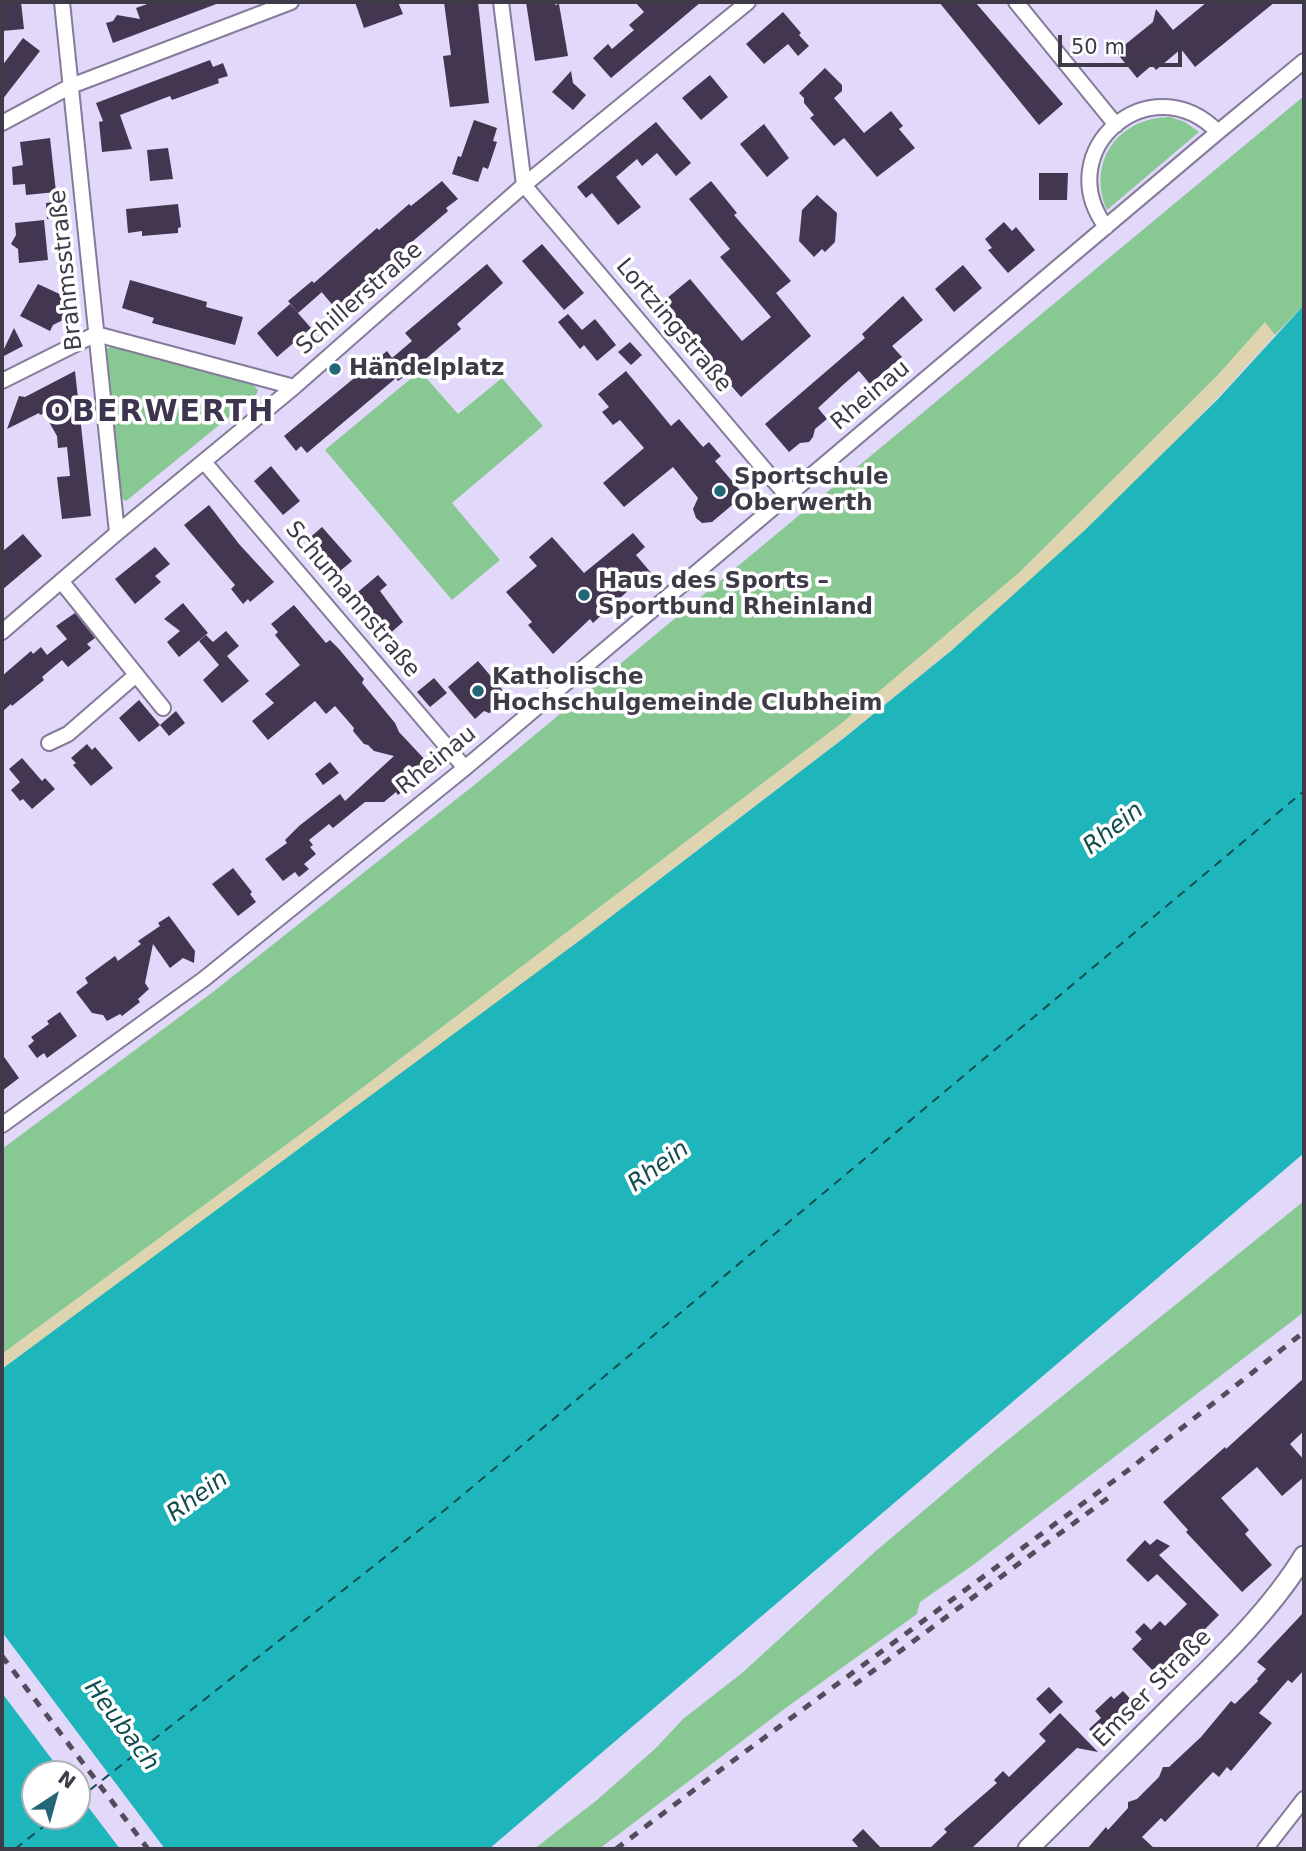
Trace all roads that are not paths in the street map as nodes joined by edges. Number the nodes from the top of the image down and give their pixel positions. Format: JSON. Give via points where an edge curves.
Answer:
{"nodes":[{"id":1,"x":62,"y":2,"type":"edge"},
{"id":2,"x":291,"y":2,"type":"edge"},
{"id":3,"x":501,"y":2,"type":"edge"},
{"id":4,"x":748,"y":2,"type":"edge"},
{"id":5,"x":1016,"y":2,"type":"edge"},
{"id":6,"x":1304,"y":61,"type":"edge"},
{"id":7,"x":71,"y":86,"type":"junction"},
{"id":8,"x":2,"y":123,"type":"edge"},
{"id":9,"x":1116,"y":125,"type":"junction"},
{"id":10,"x":1218,"y":132,"type":"junction"},
{"id":11,"x":524,"y":186,"type":"junction"},
{"id":12,"x":1106,"y":227,"type":"junction"},
{"id":13,"x":96,"y":334,"type":"junction"},
{"id":14,"x":2,"y":381,"type":"edge"},
{"id":15,"x":294,"y":387,"type":"junction"},
{"id":16,"x":204,"y":461,"type":"junction"},
{"id":17,"x":787,"y":496,"type":"junction"},
{"id":18,"x":117,"y":533,"type":"junction"},
{"id":19,"x":61,"y":581,"type":"junction"},
{"id":20,"x":2,"y":632,"type":"edge"},
{"id":21,"x":136,"y":675,"type":"junction"},
{"id":22,"x":163,"y":708,"type":"dead end"},
{"id":23,"x":49,"y":743,"type":"dead end"},
{"id":24,"x":465,"y":768,"type":"junction"},
{"id":25,"x":2,"y":1125,"type":"edge"},
{"id":26,"x":1304,"y":1556,"type":"edge"},
{"id":27,"x":1304,"y":1800,"type":"edge"},
{"id":28,"x":1028,"y":1849,"type":"edge"},
{"id":29,"x":1265,"y":1849,"type":"edge"}],
"edges":[{"from":1,"to":7,"type":"street","name":"Brahmsstraße"},
{"from":2,"to":7,"type":"street"},
{"from":3,"to":11,"type":"street"},
{"from":4,"to":11,"type":"street","name":"Schillerstraße"},
{"from":5,"to":9,"type":"street"},
{"from":6,"to":10,"type":"street","name":"Rheinau"},
{"from":7,"to":8,"type":"street"},
{"from":7,"to":13,"type":"street","name":"Brahmsstraße"},
{"from":9,"to":10,"type":"street","via":[[1135,112],[1175,106],[1192,111]]},
{"from":9,"to":12,"type":"street","via":[[1102,137],[1090,163],[1093,204]]},
{"from":10,"to":12,"type":"street","name":"Rheinau"},
{"from":11,"to":15,"type":"street","name":"Schillerstraße"},
{"from":11,"to":17,"type":"street","name":"Lortzingstraße"},
{"from":12,"to":17,"type":"street","name":"Rheinau"},
{"from":13,"to":14,"type":"street"},
{"from":13,"to":15,"type":"street"},
{"from":13,"to":18,"type":"street","name":"Brahmsstraße"},
{"from":15,"to":16,"type":"street","name":"Schillerstraße"},
{"from":16,"to":18,"type":"street","name":"Schillerstraße"},
{"from":16,"to":24,"type":"street","name":"Schumannstraße"},
{"from":17,"to":24,"type":"street","name":"Rheinau"},
{"from":18,"to":19,"type":"street","name":"Schillerstraße"},
{"from":19,"to":20,"type":"street","name":"Schillerstraße"},
{"from":19,"to":21,"type":"street"},
{"from":21,"to":22,"type":"street"},
{"from":21,"to":23,"type":"street","via":[[68,734]]},
{"from":24,"to":25,"type":"street","name":"Rheinau","via":[[204,979]]},
{"from":26,"to":28,"type":"street","name":"Emser Straße","via":[[1219,1660]]},
{"from":27,"to":29,"type":"street"}]}
